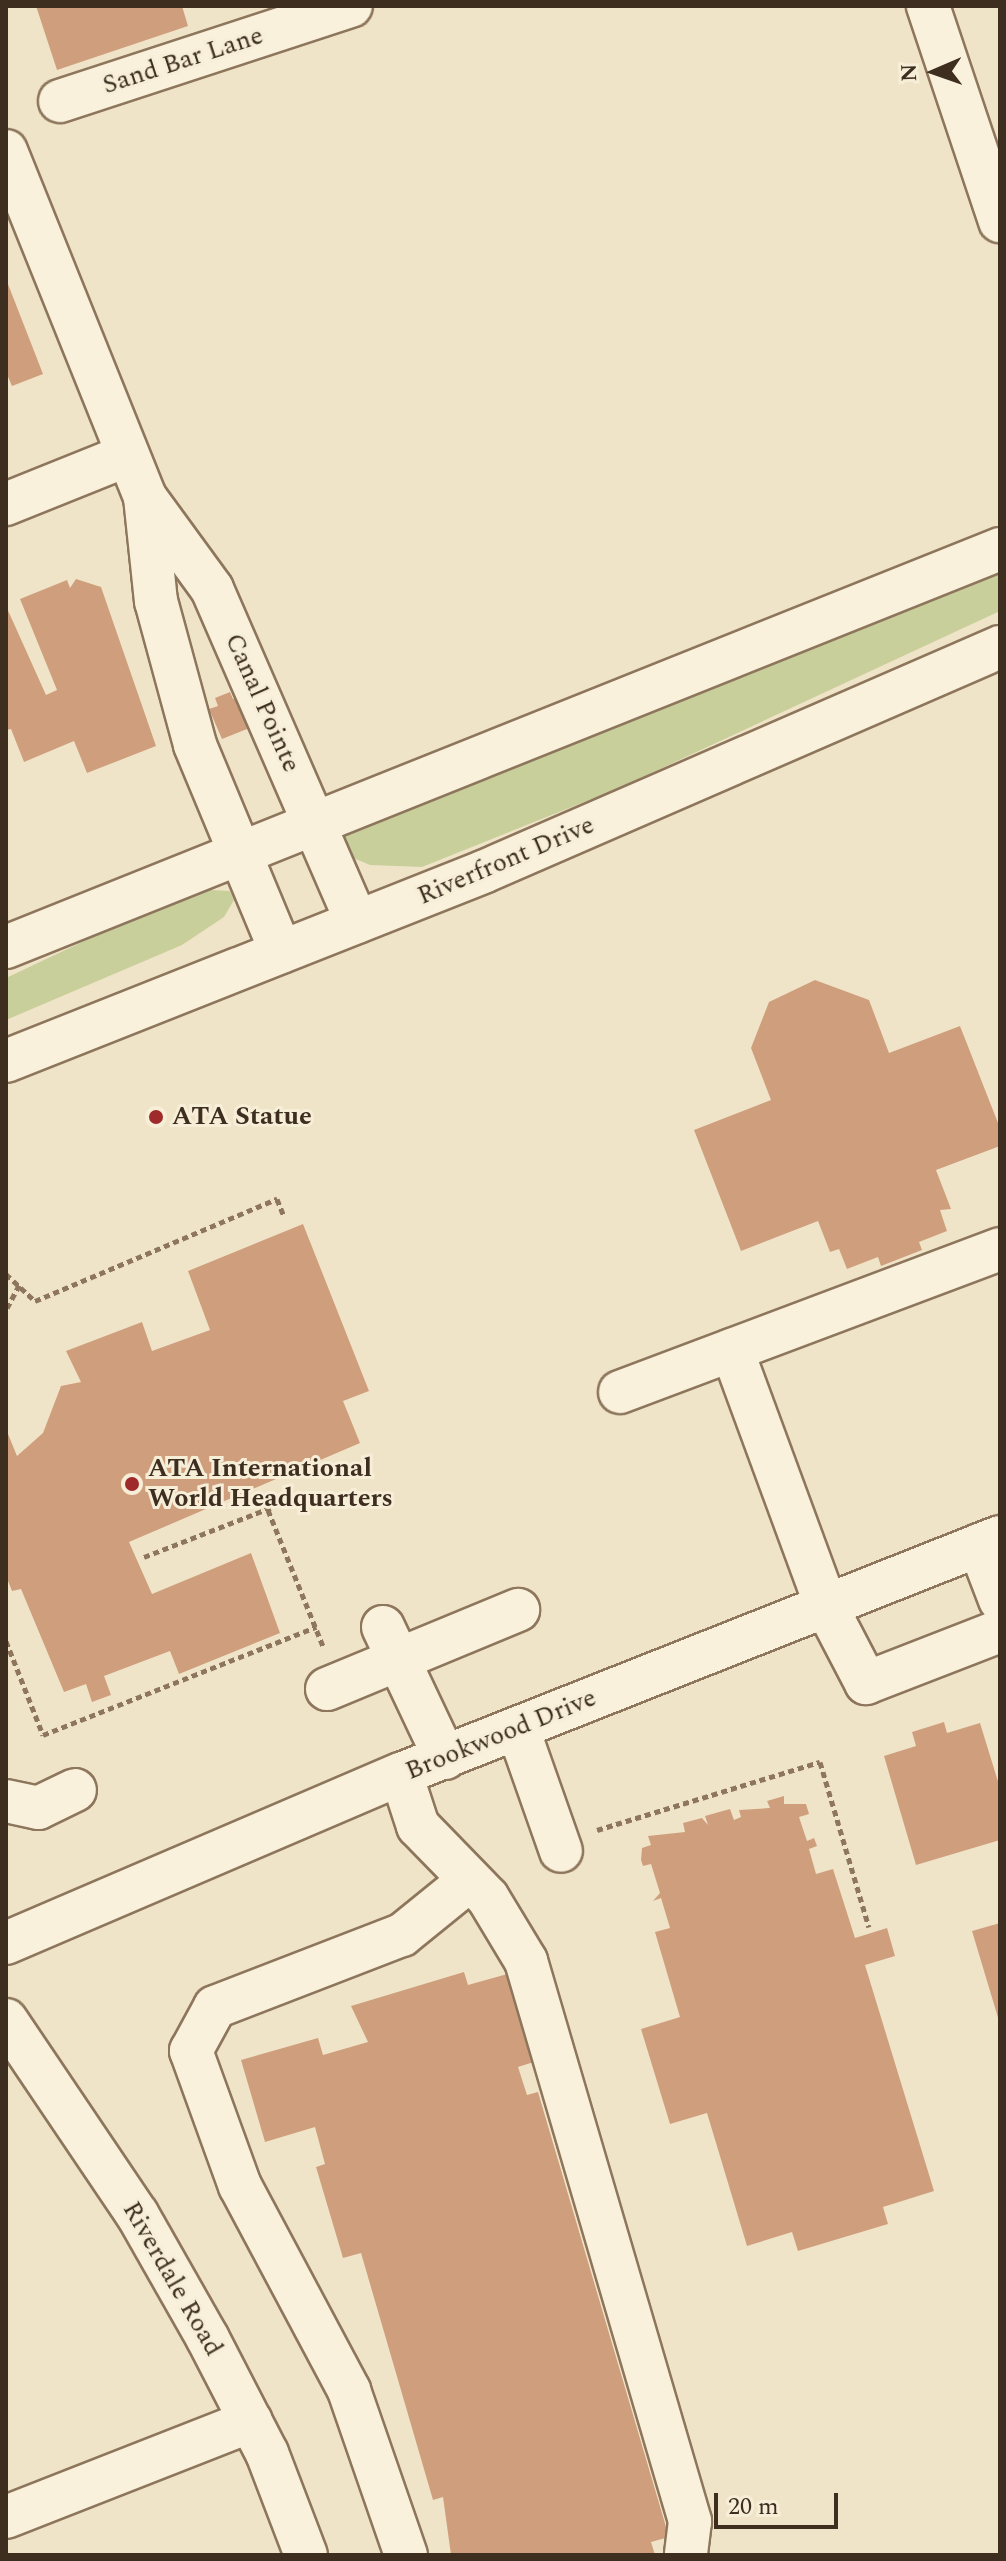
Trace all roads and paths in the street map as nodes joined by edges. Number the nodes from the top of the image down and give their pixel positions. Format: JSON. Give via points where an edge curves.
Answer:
{"nodes":[{"id":1,"x":351,"y":6,"type":"edge"},
{"id":2,"x":928,"y":6,"type":"edge"},
{"id":3,"x":60,"y":101,"type":"dead end"},
{"id":4,"x":6,"y":151,"type":"edge"},
{"id":5,"x":1000,"y":221,"type":"edge"},
{"id":6,"x":128,"y":455,"type":"junction"},
{"id":7,"x":145,"y":497,"type":"junction"},
{"id":8,"x":6,"y":504,"type":"edge"},
{"id":9,"x":1000,"y":549,"type":"edge"},
{"id":10,"x":1000,"y":647,"type":"edge"},
{"id":11,"x":313,"y":819,"type":"junction"},
{"id":12,"x":238,"y":850,"type":"junction"},
{"id":13,"x":357,"y":922,"type":"junction"},
{"id":14,"x":6,"y":947,"type":"edge"},
{"id":15,"x":281,"y":952,"type":"junction"},
{"id":16,"x":6,"y":1061,"type":"edge"},
{"id":17,"x":284,"y":1216,"type":"dead end"},
{"id":18,"x":1000,"y":1249,"type":"edge"},
{"id":19,"x":6,"y":1274,"type":"edge"},
{"id":20,"x":19,"y":1285,"type":"junction"},
{"id":21,"x":7,"y":1308,"type":"edge"},
{"id":22,"x":732,"y":1350,"type":"junction"},
{"id":23,"x":620,"y":1392,"type":"dead end"},
{"id":24,"x":303,"y":1495,"type":"dead end"},
{"id":25,"x":268,"y":1510,"type":"junction"},
{"id":26,"x":990,"y":1541,"type":"edge"},
{"id":27,"x":144,"y":1557,"type":"dead end"},
{"id":28,"x":1000,"y":1600,"type":"edge"},
{"id":29,"x":826,"y":1606,"type":"junction"},
{"id":30,"x":518,"y":1610,"type":"dead end"},
{"id":31,"x":316,"y":1627,"type":"junction"},
{"id":32,"x":1000,"y":1631,"type":"edge"},
{"id":33,"x":6,"y":1641,"type":"edge"},
{"id":34,"x":390,"y":1643,"type":"junction"},
{"id":35,"x":332,"y":1687,"type":"joint"},
{"id":36,"x":518,"y":1729,"type":"junction"},
{"id":37,"x":445,"y":1758,"type":"junction"},
{"id":38,"x":401,"y":1774,"type":"junction"},
{"id":39,"x":75,"y":1790,"type":"dead end"},
{"id":40,"x":6,"y":1801,"type":"edge"},
{"id":41,"x":560,"y":1846,"type":"joint"},
{"id":42,"x":470,"y":1880,"type":"junction"},
{"id":43,"x":869,"y":1927,"type":"dead end"},
{"id":44,"x":6,"y":1943,"type":"edge"},
{"id":45,"x":6,"y":2020,"type":"edge"},
{"id":46,"x":251,"y":2421,"type":"junction"},
{"id":47,"x":6,"y":2517,"type":"edge"},
{"id":48,"x":306,"y":2555,"type":"edge"},
{"id":49,"x":406,"y":2555,"type":"edge"},
{"id":50,"x":686,"y":2555,"type":"edge"}],
"edges":[{"from":1,"to":3,"type":"street","name":"Sand Bar Lane"},
{"from":2,"to":5,"type":"street"},
{"from":4,"to":6,"type":"street","name":"Canal Pointe"},
{"from":6,"to":7,"type":"street","name":"Canal Pointe"},
{"from":6,"to":8,"type":"street"},
{"from":7,"to":11,"type":"street","name":"Canal Pointe","via":[[212,589]]},
{"from":7,"to":12,"type":"street","name":"Canal Pointe","via":[[160,616],[195,745]]},
{"from":9,"to":11,"type":"street"},
{"from":10,"to":13,"type":"street","name":"Riverfront Drive"},
{"from":11,"to":12,"type":"street"},
{"from":11,"to":13,"type":"street","name":"Canal Pointe"},
{"from":12,"to":14,"type":"street"},
{"from":12,"to":15,"type":"street","name":"Canal Pointe"},
{"from":13,"to":15,"type":"street","name":"Riverfront Drive"},
{"from":15,"to":16,"type":"street","name":"Riverfront Drive"},
{"from":17,"to":20,"type":"path","via":[[277,1199],[35,1301]]},
{"from":18,"to":22,"type":"street"},
{"from":19,"to":20,"type":"path"},
{"from":20,"to":21,"type":"path"},
{"from":22,"to":23,"type":"street"},
{"from":22,"to":29,"type":"street"},
{"from":24,"to":25,"type":"path"},
{"from":25,"to":27,"type":"path"},
{"from":25,"to":31,"type":"path"},
{"from":26,"to":28,"type":"street"},
{"from":26,"to":29,"type":"street","name":"Brookwood Drive"},
{"from":29,"to":32,"type":"street","via":[[866,1683]]},
{"from":29,"to":36,"type":"street","name":"Brookwood Drive"},
{"from":30,"to":34,"type":"street"},
{"from":31,"to":33,"type":"path","via":[[43,1735]]},
{"from":31,"to":35,"type":"path"},
{"from":34,"to":35,"type":"street"},
{"from":34,"to":37,"type":"street"},
{"from":36,"to":37,"type":"street","name":"Brookwood Drive"},
{"from":36,"to":41,"type":"street"},
{"from":37,"to":38,"type":"street","name":"Brookwood Drive"},
{"from":38,"to":42,"type":"street","via":[[418,1826]]},
{"from":38,"to":44,"type":"street","name":"Brookwood Drive"},
{"from":39,"to":40,"type":"street","via":[[38,1808]]},
{"from":41,"to":43,"type":"path","via":[[820,1762]]},
{"from":42,"to":49,"type":"street","via":[[402,1935],[215,2007],[191,2051],[240,2186],[349,2390]]},
{"from":42,"to":50,"type":"street","via":[[526,1961],[690,2521]]},
{"from":45,"to":46,"type":"street","name":"Riverdale Road","via":[[137,2214]]},
{"from":46,"to":47,"type":"street"},
{"from":46,"to":48,"type":"street","name":"Riverdale Road"}]}
